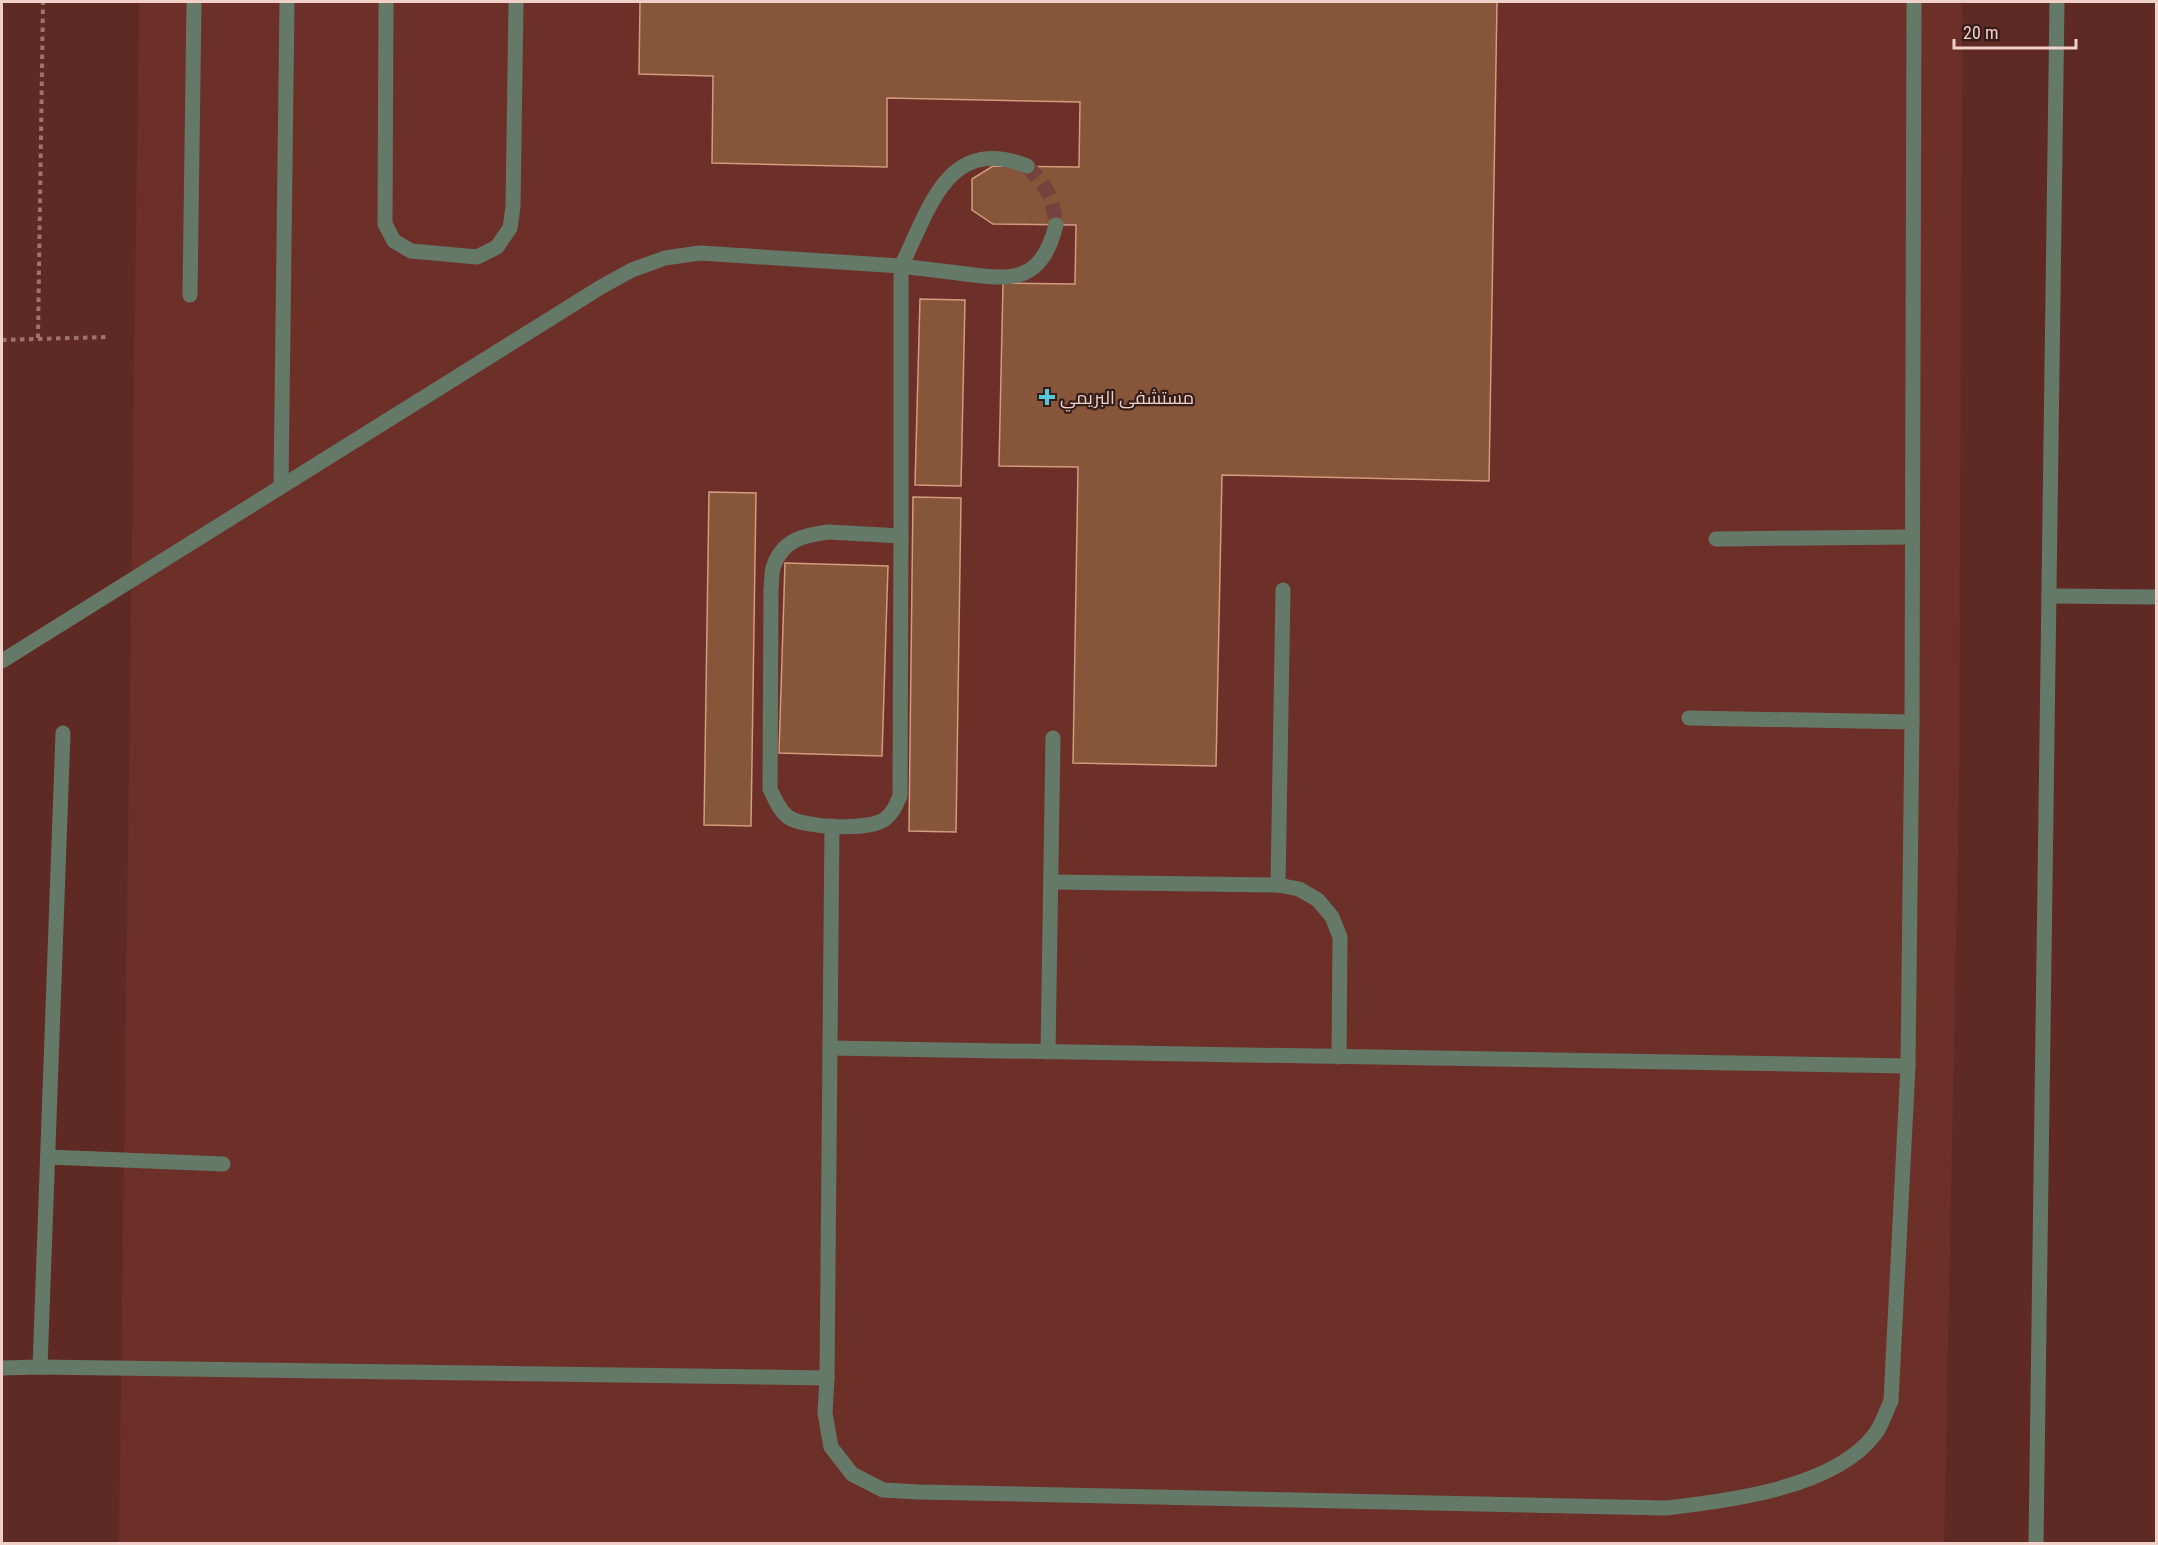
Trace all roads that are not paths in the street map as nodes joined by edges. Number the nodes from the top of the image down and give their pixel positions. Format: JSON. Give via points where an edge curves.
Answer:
{"nodes":[{"id":1,"x":194,"y":2,"type":"edge"},
{"id":2,"x":287,"y":2,"type":"edge"},
{"id":3,"x":387,"y":2,"type":"edge"},
{"id":4,"x":516,"y":2,"type":"edge"},
{"id":5,"x":1914,"y":2,"type":"edge"},
{"id":6,"x":2057,"y":2,"type":"edge"},
{"id":7,"x":1027,"y":166,"type":"tunnel mouth"},
{"id":8,"x":1056,"y":225,"type":"tunnel mouth"},
{"id":9,"x":901,"y":266,"type":"junction"},
{"id":10,"x":190,"y":295,"type":"dead end"},
{"id":11,"x":281,"y":487,"type":"junction"},
{"id":12,"x":901,"y":536,"type":"junction"},
{"id":13,"x":1912,"y":537,"type":"junction"},
{"id":14,"x":1716,"y":539,"type":"dead end"},
{"id":15,"x":1283,"y":590,"type":"dead end"},
{"id":16,"x":2049,"y":596,"type":"junction"},
{"id":17,"x":2157,"y":597,"type":"edge"},
{"id":18,"x":2,"y":661,"type":"edge"},
{"id":19,"x":1689,"y":718,"type":"dead end"},
{"id":20,"x":1912,"y":722,"type":"junction"},
{"id":21,"x":63,"y":733,"type":"dead end"},
{"id":22,"x":1053,"y":738,"type":"dead end"},
{"id":23,"x":832,"y":826,"type":"junction"},
{"id":24,"x":1051,"y":882,"type":"junction"},
{"id":25,"x":1278,"y":885,"type":"junction"},
{"id":26,"x":830,"y":1048,"type":"junction"},
{"id":27,"x":1048,"y":1052,"type":"junction"},
{"id":28,"x":1339,"y":1057,"type":"junction"},
{"id":29,"x":1908,"y":1066,"type":"junction"},
{"id":30,"x":48,"y":1157,"type":"junction"},
{"id":31,"x":223,"y":1164,"type":"dead end"},
{"id":32,"x":40,"y":1367,"type":"junction"},
{"id":33,"x":2,"y":1368,"type":"edge"},
{"id":34,"x":827,"y":1378,"type":"junction"},
{"id":35,"x":2036,"y":1544,"type":"edge"}],
"edges":[{"from":1,"to":10,"type":"street"},
{"from":2,"to":11,"type":"street"},
{"from":3,"to":4,"type":"street","via":[[385,224],[394,241],[411,251],[477,257],[497,247],[510,228]]},
{"from":5,"to":13,"type":"street"},
{"from":6,"to":16,"type":"street"},
{"from":7,"to":9,"type":"street","via":[[992,157],[972,161],[954,171],[941,187]]},
{"from":8,"to":9,"type":"street","via":[[1041,261],[1027,273],[1008,279]]},
{"from":9,"to":11,"type":"street","via":[[700,253],[665,258],[632,270]]},
{"from":9,"to":12,"type":"street"},
{"from":11,"to":18,"type":"street"},
{"from":12,"to":23,"type":"street","via":[[900,796],[884,820],[870,826]]},
{"from":12,"to":23,"type":"street","via":[[828,532],[805,535],[786,546],[773,566],[770,789],[788,816],[802,823]]},
{"from":13,"to":14,"type":"street"},
{"from":13,"to":20,"type":"street"},
{"from":15,"to":25,"type":"street"},
{"from":16,"to":17,"type":"street"},
{"from":16,"to":35,"type":"street"},
{"from":19,"to":20,"type":"street"},
{"from":20,"to":29,"type":"street"},
{"from":21,"to":30,"type":"street"},
{"from":22,"to":24,"type":"street"},
{"from":23,"to":26,"type":"street"},
{"from":24,"to":25,"type":"street"},
{"from":24,"to":27,"type":"street"},
{"from":25,"to":28,"type":"street","via":[[1299,889],[1318,900],[1332,916],[1340,937]]},
{"from":26,"to":27,"type":"street"},
{"from":26,"to":34,"type":"street"},
{"from":27,"to":28,"type":"street"},
{"from":28,"to":29,"type":"street"},
{"from":29,"to":34,"type":"street","via":[[1891,1401],[1875,1434],[1849,1459],[1768,1492],[1666,1508],[884,1490],[852,1474],[831,1447],[825,1413]]},
{"from":30,"to":31,"type":"street"},
{"from":30,"to":32,"type":"street"},
{"from":32,"to":33,"type":"street"},
{"from":32,"to":34,"type":"street"}]}
